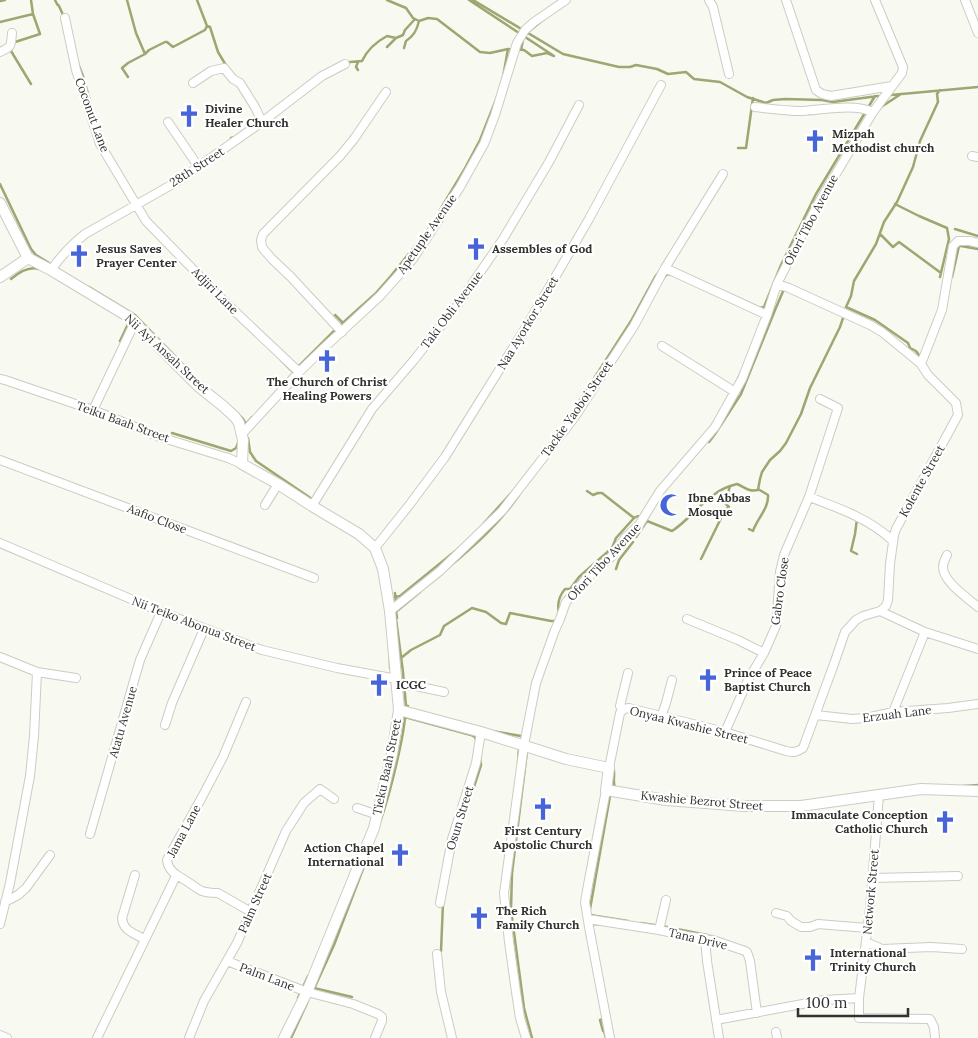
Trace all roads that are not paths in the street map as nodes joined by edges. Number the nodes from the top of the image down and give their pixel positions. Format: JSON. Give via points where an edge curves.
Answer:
{"nodes":[{"id":1,"x":566,"y":0,"type":"edge"},
{"id":2,"x":709,"y":0,"type":"edge"},
{"id":3,"x":786,"y":0,"type":"edge"},
{"id":4,"x":875,"y":0,"type":"edge"},
{"id":5,"x":965,"y":0,"type":"edge"},
{"id":6,"x":65,"y":18,"type":"dead end"},
{"id":7,"x":12,"y":33,"type":"dead end"},
{"id":8,"x":978,"y":33,"type":"edge"},
{"id":9,"x":0,"y":52,"type":"edge"},
{"id":10,"x":345,"y":64,"type":"dead end"},
{"id":11,"x":729,"y":74,"type":"dead end"},
{"id":12,"x":193,"y":83,"type":"dead end"},
{"id":13,"x":661,"y":84,"type":"dead end"},
{"id":14,"x":892,"y":86,"type":"junction"},
{"id":15,"x":386,"y":92,"type":"dead end"},
{"id":16,"x":579,"y":105,"type":"dead end"},
{"id":17,"x":755,"y":107,"type":"dead end"},
{"id":18,"x":873,"y":112,"type":"junction"},
{"id":19,"x":168,"y":122,"type":"dead end"},
{"id":20,"x":262,"y":122,"type":"junction"},
{"id":21,"x":198,"y":166,"type":"junction"},
{"id":22,"x":723,"y":174,"type":"dead end"},
{"id":23,"x":0,"y":203,"type":"edge"},
{"id":24,"x":136,"y":204,"type":"junction"},
{"id":25,"x":978,"y":243,"type":"edge"},
{"id":26,"x":28,"y":258,"type":"junction"},
{"id":27,"x":665,"y":268,"type":"junction"},
{"id":28,"x":51,"y":270,"type":"junction"},
{"id":29,"x":0,"y":277,"type":"edge"},
{"id":30,"x":777,"y":284,"type":"junction"},
{"id":31,"x":767,"y":315,"type":"junction"},
{"id":32,"x":135,"y":322,"type":"junction"},
{"id":33,"x":342,"y":332,"type":"junction"},
{"id":34,"x":662,"y":346,"type":"dead end"},
{"id":35,"x":920,"y":364,"type":"junction"},
{"id":36,"x":299,"y":372,"type":"junction"},
{"id":37,"x":2,"y":380,"type":"edge"},
{"id":38,"x":735,"y":392,"type":"junction"},
{"id":39,"x":820,"y":399,"type":"dead end"},
{"id":40,"x":93,"y":410,"type":"junction"},
{"id":41,"x":242,"y":434,"type":"junction"},
{"id":42,"x":0,"y":460,"type":"edge"},
{"id":43,"x":242,"y":464,"type":"junction"},
{"id":44,"x":278,"y":484,"type":"junction"},
{"id":45,"x":809,"y":497,"type":"junction"},
{"id":46,"x":265,"y":505,"type":"dead end"},
{"id":47,"x":312,"y":506,"type":"junction"},
{"id":48,"x":893,"y":541,"type":"junction"},
{"id":49,"x":0,"y":543,"type":"edge"},
{"id":50,"x":375,"y":548,"type":"junction"},
{"id":51,"x":947,"y":555,"type":"dead end"},
{"id":52,"x":314,"y":578,"type":"dead end"},
{"id":53,"x":978,"y":607,"type":"edge"},
{"id":54,"x":390,"y":611,"type":"junction"},
{"id":55,"x":880,"y":611,"type":"junction"},
{"id":56,"x":161,"y":612,"type":"junction"},
{"id":57,"x":687,"y":620,"type":"dead end"},
{"id":58,"x":204,"y":629,"type":"junction"},
{"id":59,"x":925,"y":632,"type":"junction"},
{"id":60,"x":978,"y":648,"type":"edge"},
{"id":61,"x":764,"y":652,"type":"junction"},
{"id":62,"x":0,"y":657,"type":"edge"},
{"id":63,"x":37,"y":672,"type":"junction"},
{"id":64,"x":628,"y":673,"type":"dead end"},
{"id":65,"x":76,"y":678,"type":"dead end"},
{"id":66,"x":672,"y":680,"type":"dead end"},
{"id":67,"x":397,"y":681,"type":"junction"},
{"id":68,"x":444,"y":692,"type":"dead end"},
{"id":69,"x":246,"y":702,"type":"dead end"},
{"id":70,"x":978,"y":704,"type":"edge"},
{"id":71,"x":624,"y":709,"type":"junction"},
{"id":72,"x":399,"y":710,"type":"junction"},
{"id":73,"x":894,"y":712,"type":"junction"},
{"id":74,"x":816,"y":715,"type":"junction"},
{"id":75,"x":661,"y":717,"type":"junction"},
{"id":76,"x":165,"y":725,"type":"dead end"},
{"id":77,"x":481,"y":732,"type":"junction"},
{"id":78,"x":725,"y":732,"type":"junction"},
{"id":79,"x":524,"y":745,"type":"junction"},
{"id":80,"x":609,"y":768,"type":"junction"},
{"id":81,"x":606,"y":790,"type":"junction"},
{"id":82,"x":978,"y":790,"type":"edge"},
{"id":83,"x":879,"y":795,"type":"junction"},
{"id":84,"x":334,"y":799,"type":"dead end"},
{"id":85,"x":357,"y":808,"type":"dead end"},
{"id":86,"x":378,"y":815,"type":"junction"},
{"id":87,"x":90,"y":834,"type":"dead end"},
{"id":88,"x":50,"y":855,"type":"dead end"},
{"id":89,"x":136,"y":875,"type":"dead end"},
{"id":90,"x":176,"y":876,"type":"junction"},
{"id":91,"x":958,"y":876,"type":"dead end"},
{"id":92,"x":872,"y":878,"type":"junction"},
{"id":93,"x":666,"y":900,"type":"dead end"},
{"id":94,"x":5,"y":902,"type":"junction"},
{"id":95,"x":440,"y":903,"type":"dead end"},
{"id":96,"x":251,"y":912,"type":"junction"},
{"id":97,"x":776,"y":913,"type":"dead end"},
{"id":98,"x":588,"y":919,"type":"junction"},
{"id":99,"x":0,"y":924,"type":"edge"},
{"id":100,"x":867,"y":928,"type":"junction"},
{"id":101,"x":659,"y":930,"type":"junction"},
{"id":102,"x":705,"y":938,"type":"junction"},
{"id":103,"x":144,"y":939,"type":"junction"},
{"id":104,"x":866,"y":942,"type":"junction"},
{"id":105,"x":962,"y":949,"type":"dead end"},
{"id":106,"x":437,"y":954,"type":"dead end"},
{"id":107,"x":227,"y":961,"type":"junction"},
{"id":108,"x":307,"y":992,"type":"junction"},
{"id":109,"x":859,"y":998,"type":"junction"},
{"id":110,"x":757,"y":1013,"type":"junction"},
{"id":111,"x":716,"y":1020,"type":"junction"},
{"id":112,"x":0,"y":1035,"type":"edge"},
{"id":113,"x":7,"y":1038,"type":"edge"},
{"id":114,"x":97,"y":1038,"type":"edge"},
{"id":115,"x":189,"y":1038,"type":"edge"},
{"id":116,"x":284,"y":1038,"type":"edge"},
{"id":117,"x":375,"y":1038,"type":"edge"},
{"id":118,"x":452,"y":1038,"type":"edge"},
{"id":119,"x":526,"y":1038,"type":"edge"},
{"id":120,"x":610,"y":1038,"type":"edge"},
{"id":121,"x":719,"y":1038,"type":"edge"},
{"id":122,"x":936,"y":1038,"type":"edge"}],
"edges":[{"from":1,"to":33,"type":"street","name":"Apetuple Avenue","via":[[534,22],[516,43],[484,144],[460,187],[412,259],[380,296]]},
{"from":2,"to":11,"type":"street"},
{"from":3,"to":14,"type":"street","via":[[816,90],[831,96]]},
{"from":4,"to":14,"type":"street","name":"Ofori Tibo Avenue","via":[[903,67]]},
{"from":5,"to":8,"type":"street"},
{"from":6,"to":24,"type":"street","name":"Coconut Lane","via":[[76,70],[100,144]]},
{"from":7,"to":9,"type":"street","via":[[11,45]]},
{"from":10,"to":20,"type":"street","name":"28th Street","via":[[322,76]]},
{"from":12,"to":20,"type":"street","via":[[211,71],[224,68],[244,88]]},
{"from":13,"to":50,"type":"street","name":"Naa Ayorkor Street","via":[[589,219],[502,366],[445,458]]},
{"from":14,"to":18,"type":"street","name":"Ofori Tibo Avenue"},
{"from":15,"to":33,"type":"street","via":[[340,156],[263,234],[261,240],[272,260]]},
{"from":16,"to":47,"type":"street","name":"Taki Obli Avenue","via":[[503,239],[459,303],[372,409]]},
{"from":17,"to":18,"type":"street","via":[[788,111],[864,108]]},
{"from":18,"to":30,"type":"street","name":"Ofori Tibo Avenue","via":[[818,204]]},
{"from":19,"to":21,"type":"street"},
{"from":20,"to":21,"type":"street","name":"28th Street"},
{"from":21,"to":24,"type":"street","name":"28th Street"},
{"from":22,"to":27,"type":"street","name":"Tackie Yaoboi Street"},
{"from":23,"to":26,"type":"street"},
{"from":24,"to":28,"type":"street","name":"28th Street","via":[[78,239]]},
{"from":24,"to":36,"type":"street","name":"Adjiri Lane","via":[[146,221]]},
{"from":25,"to":35,"type":"street","via":[[956,242],[953,246],[942,310]]},
{"from":26,"to":28,"type":"street","name":"Nii Ayi Ansah Street"},
{"from":26,"to":29,"type":"street"},
{"from":27,"to":31,"type":"street"},
{"from":27,"to":54,"type":"street","name":"Tackie Yaoboi Street","via":[[634,326],[574,418],[502,511],[440,571]]},
{"from":28,"to":32,"type":"street","name":"Nii Ayi Ansah Street"},
{"from":30,"to":31,"type":"street","name":"Ofori Tibo Avenue"},
{"from":30,"to":35,"type":"street","name":"Kolente Street","via":[[870,325]]},
{"from":31,"to":38,"type":"street","name":"Ofori Tibo Avenue"},
{"from":32,"to":40,"type":"street"},
{"from":32,"to":41,"type":"street","name":"Nii Ayi Ansah Street","via":[[198,386],[235,417]]},
{"from":33,"to":36,"type":"street","name":"Apetuple Avenue"},
{"from":34,"to":38,"type":"street"},
{"from":35,"to":48,"type":"street","name":"Kolente Street","via":[[956,403],[958,415],[903,515]]},
{"from":36,"to":41,"type":"street","name":"Apetuple Avenue"},
{"from":37,"to":40,"type":"street","name":"Teiku Baah Street"},
{"from":38,"to":79,"type":"street","name":"Ofori Tibo Avenue","via":[[715,427],[665,485],[643,519],[566,602],[536,683]]},
{"from":39,"to":45,"type":"street","name":"Gabro Close","via":[[838,408]]},
{"from":40,"to":43,"type":"street","name":"Teiku Baah Street","via":[[160,437]]},
{"from":41,"to":43,"type":"street","name":"Nii Ayi Ansah Street"},
{"from":42,"to":52,"type":"street","name":"Aafio Close"},
{"from":43,"to":44,"type":"street"},
{"from":44,"to":46,"type":"street"},
{"from":44,"to":47,"type":"street"},
{"from":45,"to":48,"type":"street","via":[[852,514]]},
{"from":45,"to":61,"type":"street","name":"Gabro Close","via":[[784,555],[776,626]]},
{"from":47,"to":50,"type":"street","via":[[359,534]]},
{"from":48,"to":55,"type":"street","name":"Kolente Street","via":[[888,600]]},
{"from":49,"to":56,"type":"street","name":"Nii Teiko Abonua Street"},
{"from":50,"to":54,"type":"street","name":"Tieku Baah Street","via":[[383,568]]},
{"from":51,"to":53,"type":"street","via":[[943,568],[946,576]]},
{"from":54,"to":67,"type":"street","name":"Tieku Baah Street"},
{"from":55,"to":59,"type":"street"},
{"from":55,"to":74,"type":"street","name":"Onyaa Kwashie Street","via":[[856,620],[845,632]]},
{"from":56,"to":58,"type":"street","name":"Nii Teiko Abonua Street"},
{"from":56,"to":87,"type":"street","name":"Atatu Avenue","via":[[140,660]]},
{"from":57,"to":61,"type":"street"},
{"from":58,"to":67,"type":"street","name":"Nii Teiko Abonua Street","via":[[262,650]]},
{"from":58,"to":76,"type":"street"},
{"from":59,"to":60,"type":"street"},
{"from":59,"to":73,"type":"street"},
{"from":61,"to":78,"type":"street","name":"Gabro Close"},
{"from":62,"to":63,"type":"street"},
{"from":63,"to":65,"type":"street"},
{"from":63,"to":94,"type":"street","via":[[30,776]]},
{"from":64,"to":71,"type":"street","via":[[620,706]]},
{"from":66,"to":75,"type":"street"},
{"from":67,"to":68,"type":"street","name":"Nii Teiko Abonua Street"},
{"from":67,"to":72,"type":"street","name":"Tieku Baah Street"},
{"from":69,"to":90,"type":"street","name":"Jama Lane","via":[[223,757],[168,860]]},
{"from":70,"to":73,"type":"street","name":"Erzuah Lane"},
{"from":71,"to":75,"type":"street","name":"Onyaa Kwashie Street"},
{"from":71,"to":80,"type":"street","name":"Onyaa Kwashie Street","via":[[620,713]]},
{"from":72,"to":77,"type":"street"},
{"from":72,"to":86,"type":"street","name":"Tieku Baah Street"},
{"from":73,"to":74,"type":"street","name":"Erzuah Lane","via":[[852,719]]},
{"from":74,"to":78,"type":"street","name":"Onyaa Kwashie Street","via":[[803,748],[793,753]]},
{"from":75,"to":78,"type":"street","name":"Onyaa Kwashie Street"},
{"from":77,"to":79,"type":"street"},
{"from":77,"to":95,"type":"street","name":"Osun Street","via":[[476,763],[452,839]]},
{"from":79,"to":80,"type":"street","via":[[566,759]]},
{"from":79,"to":119,"type":"street","name":"Ofori Tibo Avenue","via":[[504,893],[514,984]]},
{"from":80,"to":81,"type":"street","name":"Onyaa Kwashie Street"},
{"from":81,"to":83,"type":"street","name":"Kwashie Bezrot Street","via":[[666,800],[744,806],[801,806]]},
{"from":81,"to":98,"type":"street","name":"Onyaa Kwashie Street","via":[[585,902]]},
{"from":82,"to":83,"type":"street","name":"Kwashie Bezrot Street","via":[[921,789]]},
{"from":83,"to":92,"type":"street","name":"Network Street"},
{"from":84,"to":96,"type":"street","name":"Palm Street","via":[[320,789],[304,803],[286,831]]},
{"from":85,"to":86,"type":"street"},
{"from":86,"to":108,"type":"street","name":"Tieku Baah Street"},
{"from":88,"to":94,"type":"street","via":[[26,888]]},
{"from":89,"to":103,"type":"street","via":[[122,922],[126,929]]},
{"from":90,"to":96,"type":"street","via":[[200,891],[218,893]]},
{"from":90,"to":103,"type":"street","name":"Jama Lane"},
{"from":91,"to":92,"type":"street"},
{"from":92,"to":100,"type":"street","name":"Network Street"},
{"from":93,"to":101,"type":"street"},
{"from":94,"to":99,"type":"street"},
{"from":96,"to":107,"type":"street","name":"Palm Street"},
{"from":97,"to":100,"type":"street","via":[[787,916],[801,927],[818,924]]},
{"from":98,"to":101,"type":"street","name":"Tana Drive"},
{"from":98,"to":120,"type":"street","name":"Onyaa Kwashie Street"},
{"from":100,"to":104,"type":"street","name":"Network Street"},
{"from":101,"to":102,"type":"street","name":"Tana Drive"},
{"from":102,"to":110,"type":"street","name":"Tana Drive","via":[[747,952]]},
{"from":102,"to":111,"type":"street"},
{"from":103,"to":114,"type":"street","name":"Jama Lane"},
{"from":104,"to":105,"type":"street","via":[[882,949]]},
{"from":104,"to":109,"type":"street","name":"Network Street"},
{"from":106,"to":118,"type":"street","via":[[441,992]]},
{"from":107,"to":108,"type":"street","name":"Palm Lane"},
{"from":107,"to":115,"type":"street","name":"Palm Street","via":[[204,1001]]},
{"from":108,"to":116,"type":"street","name":"Tieku Baah Street"},
{"from":108,"to":117,"type":"street","name":"Palm Lane","via":[[378,1014],[382,1021]]},
{"from":109,"to":110,"type":"street","via":[[824,1000]]},
{"from":109,"to":122,"type":"street","name":"Network Street","via":[[859,1018],[930,1019]]},
{"from":110,"to":111,"type":"street"},
{"from":111,"to":121,"type":"street"},
{"from":112,"to":113,"type":"street"}]}
